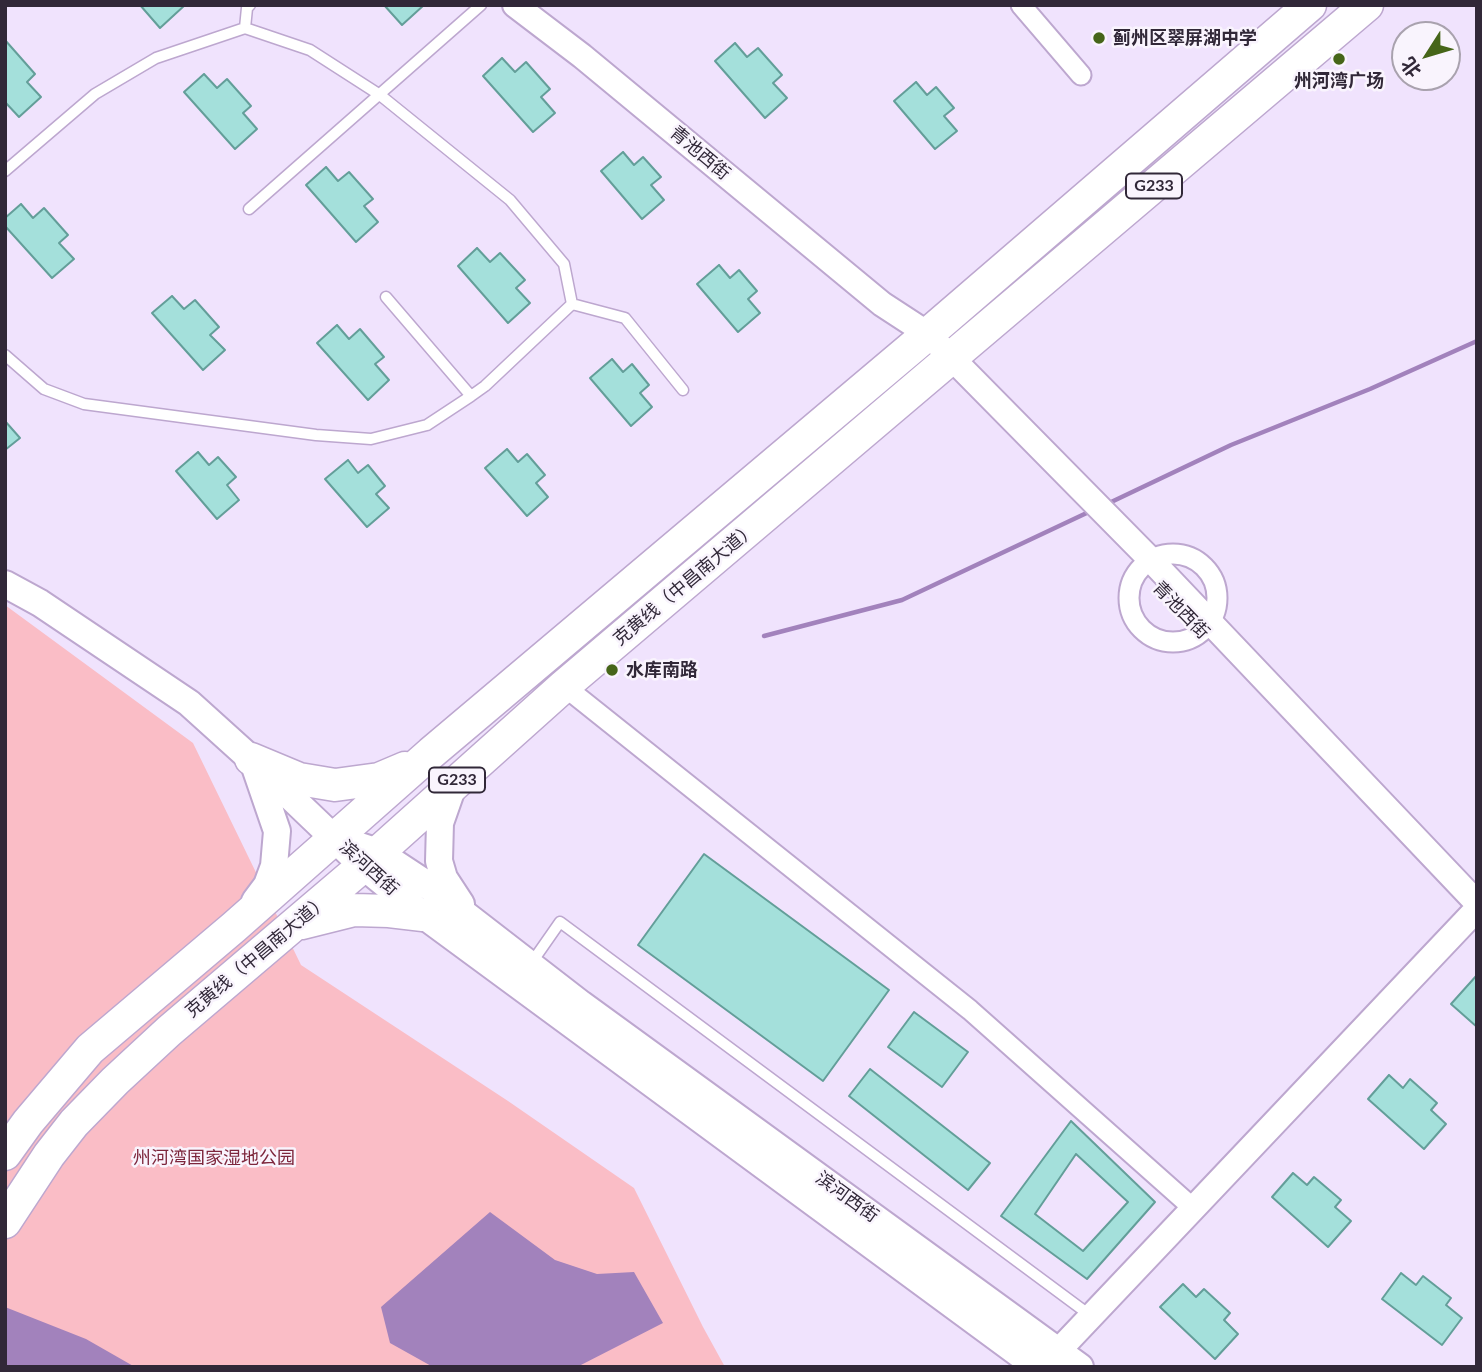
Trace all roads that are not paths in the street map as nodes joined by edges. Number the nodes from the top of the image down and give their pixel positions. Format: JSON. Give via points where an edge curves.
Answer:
{"nodes":[{"id":1,"x":250,"y":5,"type":"edge"},
{"id":2,"x":481,"y":5,"type":"edge"},
{"id":3,"x":515,"y":5,"type":"edge"},
{"id":4,"x":1021,"y":5,"type":"edge"},
{"id":5,"x":1310,"y":5,"type":"edge"},
{"id":6,"x":1367,"y":5,"type":"edge"},
{"id":7,"x":245,"y":27,"type":"junction"},
{"id":8,"x":1081,"y":75,"type":"dead end"},
{"id":9,"x":380,"y":95,"type":"junction"},
{"id":10,"x":5,"y":171,"type":"edge"},
{"id":11,"x":249,"y":209,"type":"dead end"},
{"id":12,"x":386,"y":298,"type":"dead end"},
{"id":13,"x":572,"y":304,"type":"junction"},
{"id":14,"x":922,"y":339,"type":"junction"},
{"id":15,"x":5,"y":355,"type":"edge"},
{"id":16,"x":946,"y":363,"type":"junction"},
{"id":17,"x":683,"y":390,"type":"dead end"},
{"id":18,"x":471,"y":396,"type":"junction"},
{"id":19,"x":1146,"y":564,"type":"junction"},
{"id":20,"x":5,"y":584,"type":"edge"},
{"id":21,"x":1206,"y":626,"type":"junction"},
{"id":22,"x":564,"y":686,"type":"junction"},
{"id":23,"x":431,"y":753,"type":"junction"},
{"id":24,"x":251,"y":759,"type":"junction"},
{"id":25,"x":454,"y":782,"type":"junction"},
{"id":26,"x":335,"y":838,"type":"junction"},
{"id":27,"x":370,"y":859,"type":"junction"},
{"id":28,"x":1475,"y":912,"type":"edge"},
{"id":29,"x":422,"y":915,"type":"junction"},
{"id":30,"x":475,"y":922,"type":"junction"},
{"id":31,"x":291,"y":926,"type":"junction"},
{"id":32,"x":234,"y":927,"type":"junction"},
{"id":33,"x":530,"y":965,"type":"junction"},
{"id":34,"x":5,"y":1154,"type":"edge"},
{"id":35,"x":1195,"y":1209,"type":"junction"},
{"id":36,"x":5,"y":1222,"type":"edge"},
{"id":37,"x":1091,"y":1317,"type":"junction"},
{"id":38,"x":1046,"y":1361,"type":"edge"},
{"id":39,"x":1080,"y":1367,"type":"edge"}],
"edges":[{"from":1,"to":7,"type":"lane"},
{"from":2,"to":9,"type":"lane"},
{"from":3,"to":14,"type":"street","name":"青池西街"},
{"from":4,"to":8,"type":"street"},
{"from":5,"to":14,"type":"highway","name":"克黄线（中昌南大道）","number":"G233"},
{"from":6,"to":16,"type":"highway","name":"克黄线（中昌南大道）","number":"G233"},
{"from":7,"to":9,"type":"lane","via":[[310,50]]},
{"from":7,"to":10,"type":"lane","via":[[156,58],[95,94]]},
{"from":9,"to":11,"type":"lane"},
{"from":9,"to":13,"type":"lane","via":[[510,200],[564,264]]},
{"from":12,"to":18,"type":"lane"},
{"from":13,"to":17,"type":"lane","via":[[625,318]]},
{"from":13,"to":18,"type":"lane"},
{"from":14,"to":16,"type":"street","name":"青池西街"},
{"from":14,"to":23,"type":"highway","name":"克黄线（中昌南大道）","number":"G233"},
{"from":15,"to":18,"type":"lane","via":[[44,389],[84,404],[316,435],[371,439],[427,425]]},
{"from":16,"to":19,"type":"street","name":"青池西街"},
{"from":16,"to":22,"type":"highway","name":"克黄线（中昌南大道）","number":"G233"},
{"from":19,"to":21,"type":"street","name":"青池西街"},
{"from":19,"to":21,"type":"street","via":[[1170,553],[1198,561],[1209,571],[1217,600]]},
{"from":19,"to":21,"type":"street","via":[[1129,590],[1129,604],[1142,630],[1168,642],[1182,641]]},
{"from":20,"to":24,"type":"main road","via":[[188,704]]},
{"from":21,"to":28,"type":"street","name":"青池西街"},
{"from":22,"to":25,"type":"highway","name":"克黄线（中昌南大道）","number":"G233"},
{"from":22,"to":35,"type":"street","via":[[970,1010]]},
{"from":23,"to":24,"type":"highway","via":[[379,779],[335,785],[299,779]]},
{"from":23,"to":26,"type":"highway","name":"克黄线（中昌南大道）","number":"G233"},
{"from":24,"to":26,"type":"main road"},
{"from":24,"to":32,"type":"main road","via":[[272,813],[277,851],[267,885]]},
{"from":25,"to":27,"type":"highway","name":"克黄线（中昌南大道）","number":"G233"},
{"from":25,"to":30,"type":"main road","via":[[440,823],[439,861],[444,878]]},
{"from":26,"to":27,"type":"main road","name":"滨河西街"},
{"from":26,"to":32,"type":"highway","name":"克黄线（中昌南大道）","number":"G233"},
{"from":27,"to":29,"type":"main road","name":"滨河西街"},
{"from":27,"to":30,"type":"main road","name":"滨河西街","via":[[422,881]]},
{"from":27,"to":31,"type":"highway","name":"克黄线（中昌南大道）","number":"G233"},
{"from":28,"to":35,"type":"street"},
{"from":29,"to":31,"type":"highway","via":[[354,910]]},
{"from":29,"to":38,"type":"main road","name":"滨河西街"},
{"from":30,"to":33,"type":"main road","name":"滨河西街"},
{"from":31,"to":36,"type":"highway","name":"克黄线（中昌南大道）","number":"G233","via":[[169,1031],[74,1123]]},
{"from":32,"to":34,"type":"highway","name":"克黄线（中昌南大道）","number":"G233","via":[[90,1049]]},
{"from":33,"to":37,"type":"lane","via":[[560,922]]},
{"from":33,"to":38,"type":"main road","name":"滨河西街"},
{"from":35,"to":37,"type":"street"},
{"from":37,"to":38,"type":"street"},
{"from":38,"to":39,"type":"main road","name":"滨河西街"}]}
